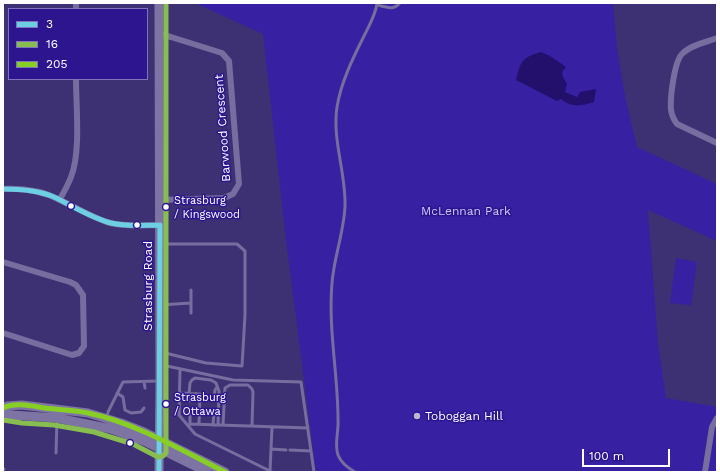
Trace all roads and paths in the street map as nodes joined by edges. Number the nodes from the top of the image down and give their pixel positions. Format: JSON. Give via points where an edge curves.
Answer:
{"nodes":[{"id":1,"x":159,"y":3,"type":"edge"},
{"id":2,"x":400,"y":3,"type":"edge"},
{"id":3,"x":377,"y":4,"type":"edge"},
{"id":4,"x":159,"y":34,"type":"junction"},
{"id":5,"x":717,"y":38,"type":"edge"},
{"id":6,"x":76,"y":80,"type":"edge"},
{"id":7,"x":717,"y":143,"type":"edge"},
{"id":8,"x":3,"y":189,"type":"edge"},
{"id":9,"x":60,"y":200,"type":"junction"},
{"id":10,"x":160,"y":200,"type":"junction"},
{"id":11,"x":160,"y":225,"type":"junction"},
{"id":12,"x":160,"y":244,"type":"junction"},
{"id":13,"x":3,"y":262,"type":"edge"},
{"id":14,"x":191,"y":290,"type":"dead end"},
{"id":15,"x":191,"y":303,"type":"junction"},
{"id":16,"x":160,"y":305,"type":"junction"},
{"id":17,"x":190,"y":313,"type":"dead end"},
{"id":18,"x":3,"y":333,"type":"edge"},
{"id":19,"x":160,"y":352,"type":"junction"},
{"id":20,"x":160,"y":365,"type":"junction"},
{"id":21,"x":180,"y":369,"type":"junction"},
{"id":22,"x":160,"y":380,"type":"junction"},
{"id":23,"x":144,"y":382,"type":"junction"},
{"id":24,"x":217,"y":386,"type":"junction"},
{"id":25,"x":145,"y":388,"type":"dead end"},
{"id":26,"x":117,"y":393,"type":"junction"},
{"id":27,"x":180,"y":393,"type":"junction"},
{"id":28,"x":190,"y":394,"type":"junction"},
{"id":29,"x":214,"y":399,"type":"dead end"},
{"id":30,"x":190,"y":401,"type":"dead end"},
{"id":31,"x":3,"y":408,"type":"edge"},
{"id":32,"x":144,"y":408,"type":"dead end"},
{"id":33,"x":190,"y":412,"type":"dead end"},
{"id":34,"x":3,"y":413,"type":"edge"},
{"id":35,"x":214,"y":413,"type":"dead end"},
{"id":36,"x":57,"y":418,"type":"junction"},
{"id":37,"x":717,"y":418,"type":"edge"},
{"id":38,"x":107,"y":419,"type":"junction"},
{"id":39,"x":199,"y":424,"type":"junction"},
{"id":40,"x":189,"y":425,"type":"junction"},
{"id":41,"x":213,"y":425,"type":"junction"},
{"id":42,"x":218,"y":425,"type":"junction"},
{"id":43,"x":223,"y":425,"type":"junction"},
{"id":44,"x":252,"y":426,"type":"junction"},
{"id":45,"x":272,"y":427,"type":"junction"},
{"id":46,"x":308,"y":428,"type":"junction"},
{"id":47,"x":160,"y":440,"type":"junction"},
{"id":48,"x":271,"y":449,"type":"junction"},
{"id":49,"x":160,"y":450,"type":"junction"},
{"id":50,"x":311,"y":451,"type":"junction"},
{"id":51,"x":56,"y":453,"type":"dead end"},
{"id":52,"x":159,"y":472,"type":"edge"},
{"id":53,"x":207,"y":472,"type":"edge"},
{"id":54,"x":225,"y":472,"type":"edge"},
{"id":55,"x":271,"y":472,"type":"edge"},
{"id":56,"x":314,"y":472,"type":"edge"},
{"id":57,"x":355,"y":472,"type":"edge"},
{"id":58,"x":706,"y":472,"type":"edge"}],
"edges":[{"from":1,"to":4,"type":"street","name":"Strasburg Road"},
{"from":2,"to":3,"type":"lane","via":[[392,9]]},
{"from":3,"to":57,"type":"lane","via":[[348,71],[336,118],[345,205],[332,291],[331,321],[338,420],[336,448],[340,460]]},
{"from":4,"to":10,"type":"street","name":"Strasburg Road"},
{"from":4,"to":10,"type":"street","name":"Barwood Crescent","via":[[222,53],[229,61],[239,184],[233,194],[224,198]]},
{"from":5,"to":7,"type":"street","via":[[688,49],[679,57],[675,68],[671,108],[677,124]]},
{"from":6,"to":9,"type":"street","via":[[74,166]]},
{"from":8,"to":9,"type":"street","via":[[25,190]]},
{"from":9,"to":11,"type":"street","via":[[111,223]]},
{"from":10,"to":11,"type":"street","name":"Strasburg Road"},
{"from":11,"to":12,"type":"street","name":"Strasburg Road"},
{"from":12,"to":16,"type":"street","name":"Strasburg Road"},
{"from":12,"to":19,"type":"lane","via":[[238,244],[245,251],[242,366],[206,363]]},
{"from":13,"to":18,"type":"street","via":[[76,285],[84,295],[84,346],[79,353],[72,355]]},
{"from":14,"to":15,"type":"lane"},
{"from":15,"to":16,"type":"lane"},
{"from":15,"to":17,"type":"lane"},
{"from":16,"to":19,"type":"street","name":"Strasburg Road"},
{"from":19,"to":20,"type":"street","name":"Strasburg Road"},
{"from":20,"to":21,"type":"lane"},
{"from":20,"to":22,"type":"street","name":"Strasburg Road"},
{"from":21,"to":27,"type":"lane"},
{"from":21,"to":46,"type":"lane","via":[[234,380],[301,382]]},
{"from":22,"to":23,"type":"lane"},
{"from":22,"to":47,"type":"street","name":"Strasburg Road"},
{"from":23,"to":25,"type":"lane"},
{"from":23,"to":26,"type":"lane","via":[[123,382]]},
{"from":24,"to":28,"type":"lane","via":[[213,381],[195,378],[190,383]]},
{"from":24,"to":29,"type":"lane","via":[[214,390]]},
{"from":24,"to":42,"type":"lane"},
{"from":26,"to":32,"type":"lane","via":[[123,397],[124,408],[131,413],[141,412]]},
{"from":26,"to":38,"type":"lane"},
{"from":27,"to":28,"type":"lane"},
{"from":27,"to":40,"type":"lane","via":[[179,415]]},
{"from":28,"to":30,"type":"lane"},
{"from":28,"to":39,"type":"lane","via":[[200,394]]},
{"from":31,"to":38,"type":"street","via":[[22,405],[51,408],[88,413]]},
{"from":33,"to":40,"type":"lane"},
{"from":34,"to":36,"type":"street"},
{"from":35,"to":41,"type":"lane"},
{"from":36,"to":49,"type":"street","via":[[111,429]]},
{"from":36,"to":51,"type":"lane"},
{"from":37,"to":58,"type":"street","via":[[712,427]]},
{"from":38,"to":47,"type":"street"},
{"from":39,"to":40,"type":"lane"},
{"from":39,"to":41,"type":"lane"},
{"from":40,"to":55,"type":"lane","via":[[195,434]]},
{"from":41,"to":42,"type":"lane"},
{"from":42,"to":43,"type":"lane"},
{"from":43,"to":44,"type":"lane"},
{"from":43,"to":44,"type":"lane","via":[[224,391],[230,384],[248,385],[252,389]]},
{"from":44,"to":45,"type":"lane"},
{"from":45,"to":46,"type":"lane"},
{"from":45,"to":48,"type":"lane"},
{"from":46,"to":50,"type":"lane"},
{"from":47,"to":49,"type":"street","name":"Strasburg Road"},
{"from":47,"to":54,"type":"street"},
{"from":48,"to":50,"type":"lane"},
{"from":48,"to":55,"type":"lane"},
{"from":49,"to":52,"type":"street","name":"Strasburg Road"},
{"from":49,"to":53,"type":"street"},
{"from":50,"to":56,"type":"lane"}]}
